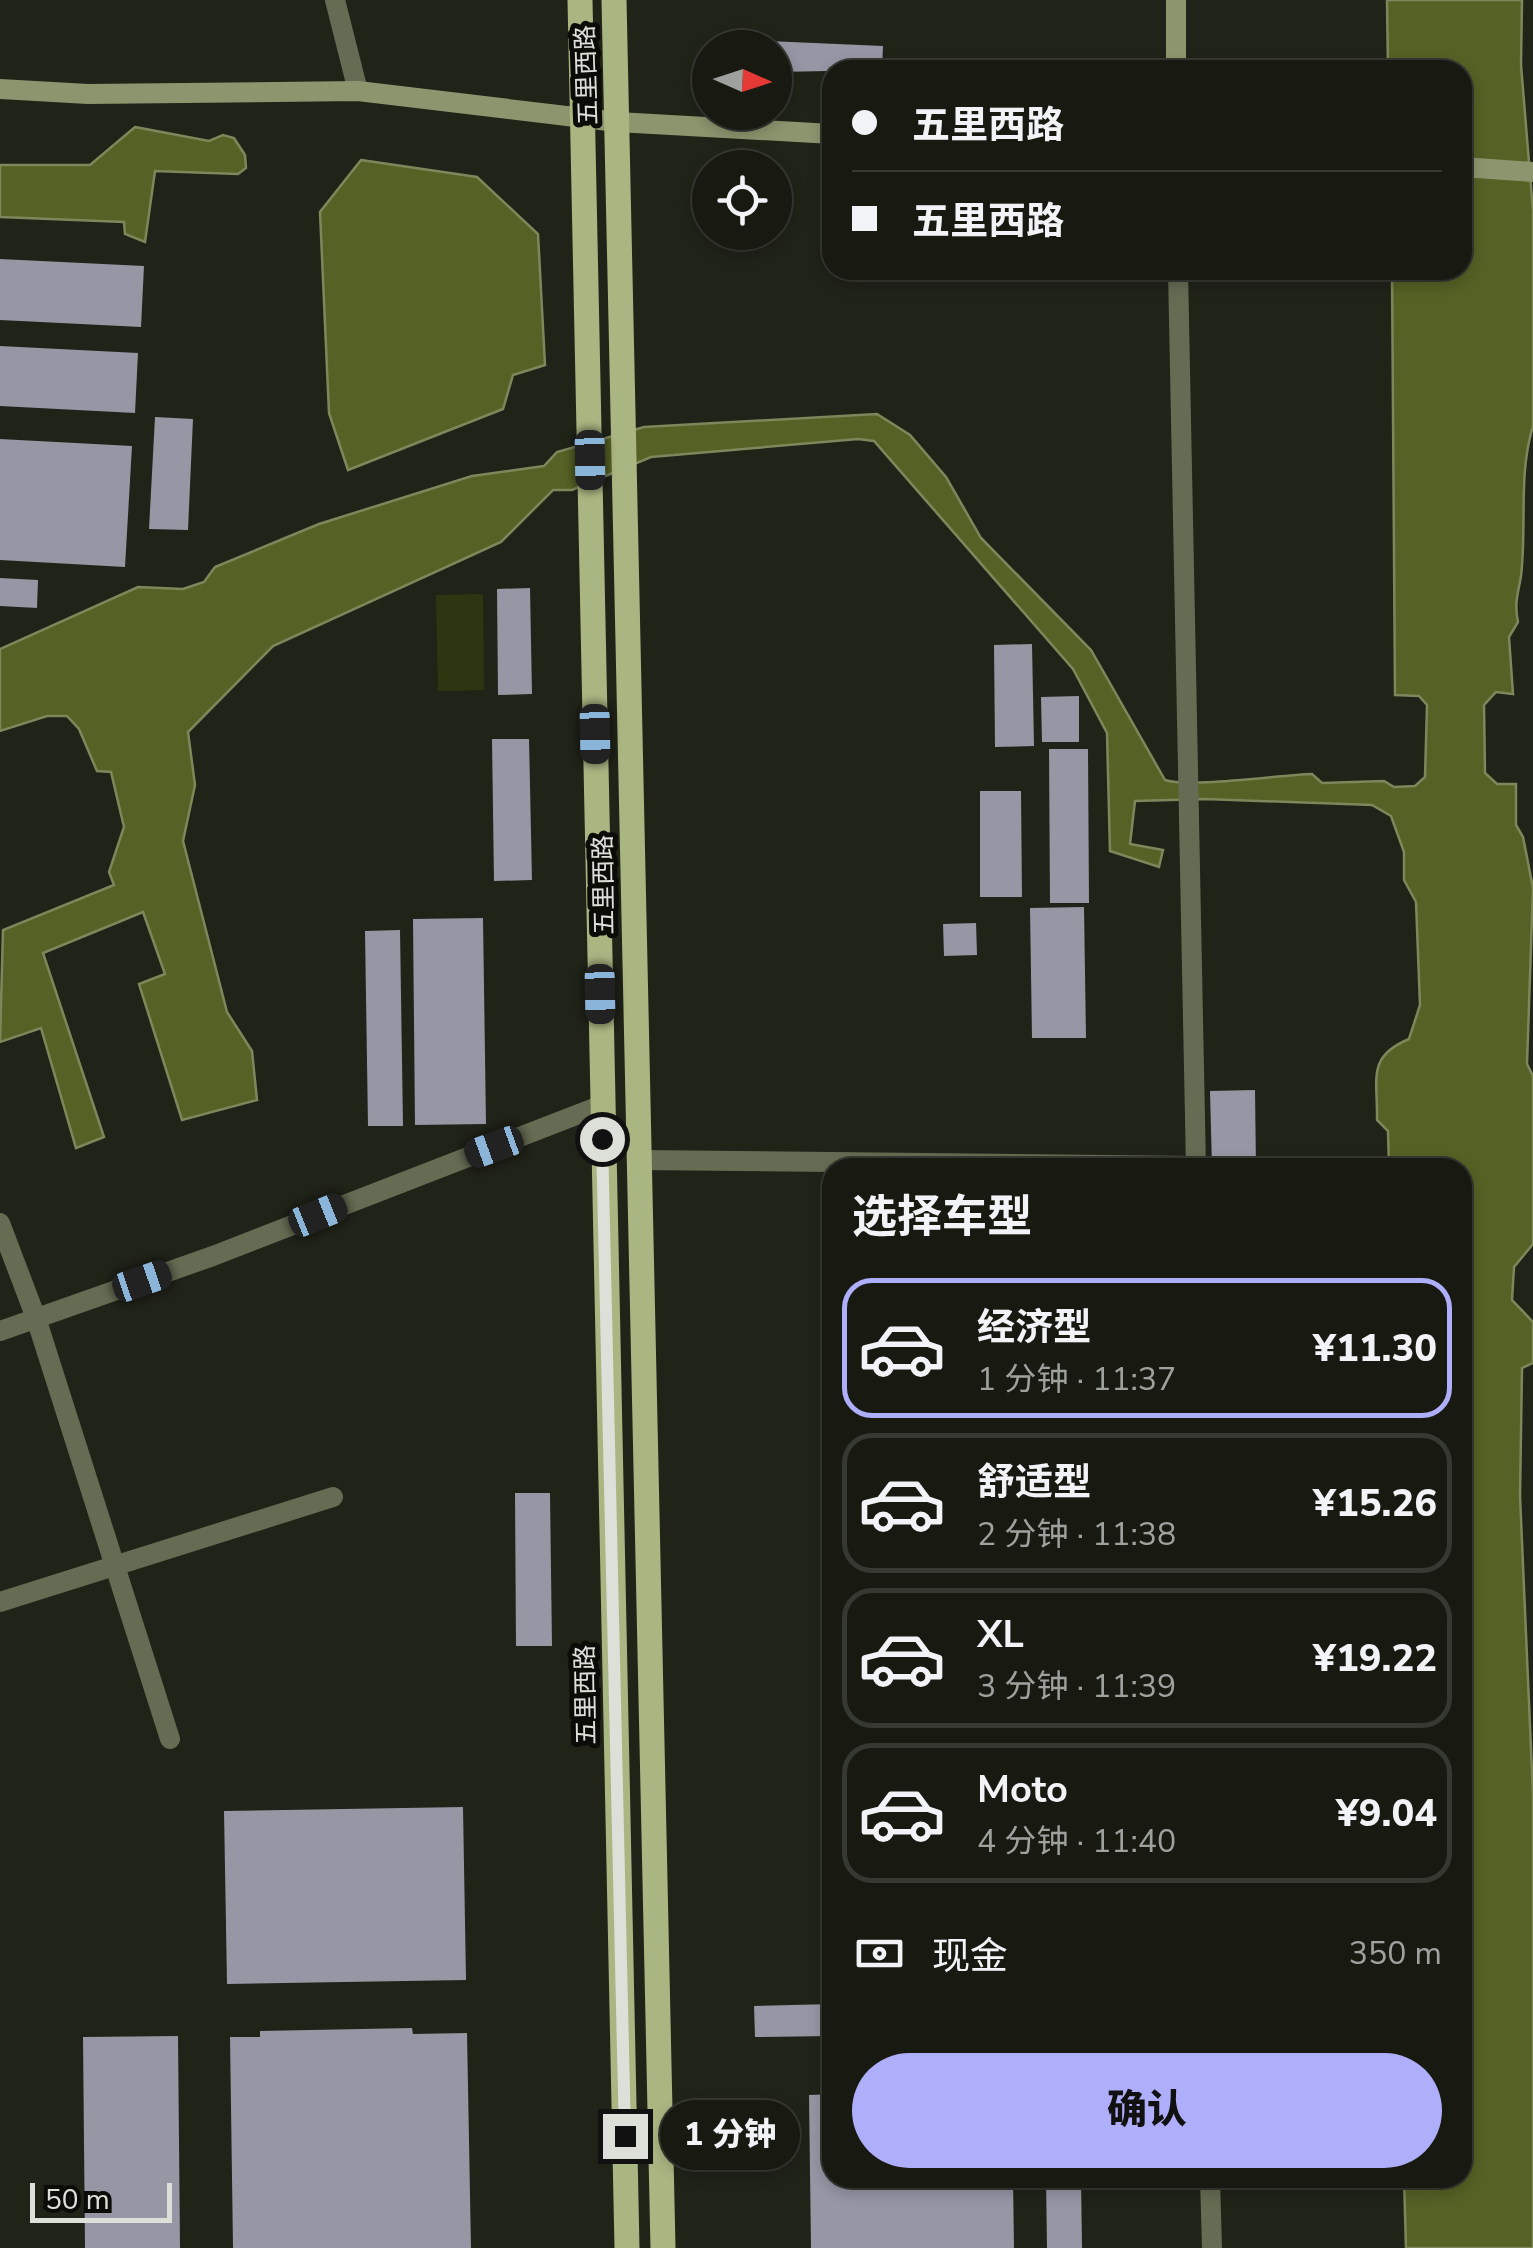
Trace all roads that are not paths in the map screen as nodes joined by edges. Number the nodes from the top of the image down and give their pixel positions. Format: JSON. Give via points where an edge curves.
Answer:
{"nodes":[{"id":1,"x":335,"y":0,"type":"edge"},
{"id":2,"x":580,"y":0,"type":"edge"},
{"id":3,"x":614,"y":0,"type":"edge"},
{"id":4,"x":1176,"y":0,"type":"edge"},
{"id":5,"x":1176,"y":60,"type":"edge"},
{"id":6,"x":0,"y":89,"type":"edge"},
{"id":7,"x":358,"y":91,"type":"junction"},
{"id":8,"x":582,"y":119,"type":"junction"},
{"id":9,"x":617,"y":122,"type":"junction"},
{"id":10,"x":822,"y":133,"type":"edge"},
{"id":11,"x":1472,"y":169,"type":"edge"},
{"id":12,"x":1533,"y":172,"type":"edge"},
{"id":13,"x":1178,"y":280,"type":"edge"},
{"id":14,"x":602,"y":1105,"type":"junction"},
{"id":15,"x":1196,"y":1158,"type":"edge"},
{"id":16,"x":639,"y":1160,"type":"junction"},
{"id":17,"x":822,"y":1162,"type":"edge"},
{"id":18,"x":0,"y":1223,"type":"edge"},
{"id":19,"x":36,"y":1318,"type":"junction"},
{"id":20,"x":0,"y":1331,"type":"edge"},
{"id":21,"x":333,"y":1497,"type":"dead end"},
{"id":22,"x":116,"y":1568,"type":"junction"},
{"id":23,"x":0,"y":1602,"type":"edge"},
{"id":24,"x":170,"y":1739,"type":"dead end"},
{"id":25,"x":1210,"y":2188,"type":"edge"},
{"id":26,"x":628,"y":2248,"type":"edge"},
{"id":27,"x":663,"y":2248,"type":"edge"},
{"id":28,"x":1212,"y":2248,"type":"edge"}],
"edges":[{"from":1,"to":7,"type":"street"},
{"from":2,"to":8,"type":"main road","name":"五里西路"},
{"from":3,"to":9,"type":"main road","name":"五里西路"},
{"from":4,"to":5,"type":"main road"},
{"from":6,"to":7,"type":"main road"},
{"from":7,"to":8,"type":"main road"},
{"from":8,"to":9,"type":"main road"},
{"from":8,"to":14,"type":"main road","name":"五里西路"},
{"from":9,"to":10,"type":"main road"},
{"from":9,"to":16,"type":"main road","name":"五里西路"},
{"from":11,"to":12,"type":"main road"},
{"from":13,"to":15,"type":"street"},
{"from":14,"to":19,"type":"street"},
{"from":14,"to":26,"type":"main road","name":"五里西路"},
{"from":16,"to":17,"type":"street"},
{"from":16,"to":27,"type":"main road","name":"五里西路"},
{"from":18,"to":19,"type":"street"},
{"from":19,"to":20,"type":"street"},
{"from":19,"to":22,"type":"street"},
{"from":21,"to":22,"type":"street"},
{"from":22,"to":23,"type":"street"},
{"from":22,"to":24,"type":"street"},
{"from":25,"to":28,"type":"street"}]}
